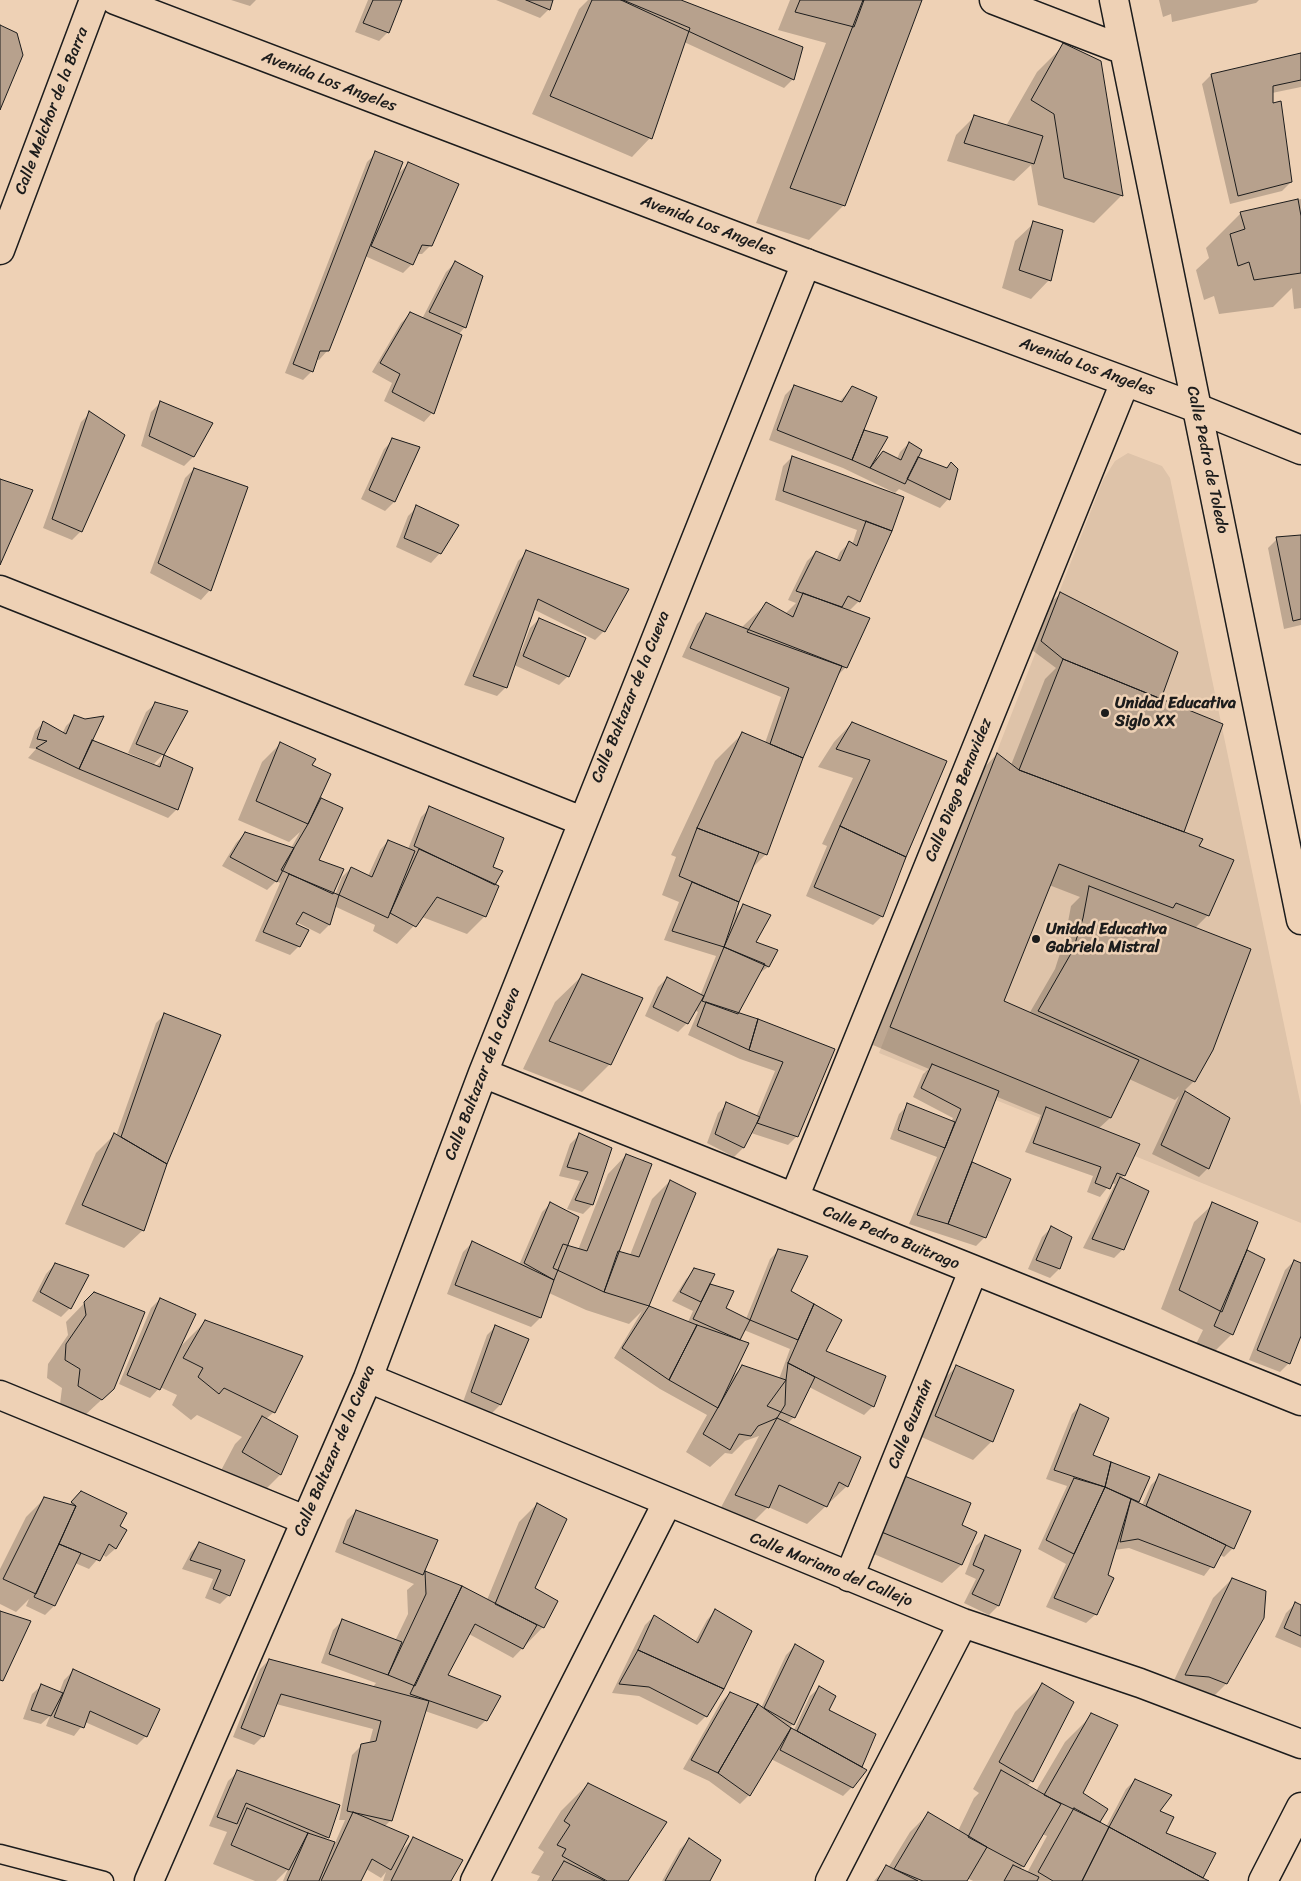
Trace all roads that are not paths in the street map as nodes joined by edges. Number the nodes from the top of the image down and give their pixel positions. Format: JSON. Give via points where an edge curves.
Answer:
{"nodes":[{"id":1,"x":94,"y":0,"type":"edge"},
{"id":2,"x":115,"y":0,"type":"edge"},
{"id":3,"x":994,"y":0,"type":"edge"},
{"id":4,"x":1114,"y":0,"type":"edge"},
{"id":5,"x":1124,"y":50,"type":"junction"},
{"id":6,"x":0,"y":250,"type":"edge"},
{"id":7,"x":806,"y":263,"type":"junction"},
{"id":8,"x":1125,"y":382,"type":"junction"},
{"id":9,"x":1197,"y":408,"type":"junction"},
{"id":10,"x":1301,"y":450,"type":"edge"},
{"id":11,"x":0,"y":590,"type":"edge"},
{"id":12,"x":582,"y":821,"type":"junction"},
{"id":13,"x":1301,"y":920,"type":"edge"},
{"id":14,"x":483,"y":1073,"type":"junction"},
{"id":15,"x":794,"y":1198,"type":"junction"},
{"id":16,"x":973,"y":1270,"type":"junction"},
{"id":17,"x":368,"y":1378,"type":"junction"},
{"id":18,"x":0,"y":1395,"type":"edge"},
{"id":19,"x":1301,"y":1401,"type":"edge"},
{"id":20,"x":667,"y":1503,"type":"junction"},
{"id":21,"x":305,"y":1520,"type":"junction"},
{"id":22,"x":849,"y":1577,"type":"junction"},
{"id":23,"x":963,"y":1624,"type":"junction"},
{"id":24,"x":1301,"y":1744,"type":"edge"},
{"id":25,"x":1301,"y":1807,"type":"edge"},
{"id":26,"x":0,"y":1854,"type":"edge"},
{"id":27,"x":104,"y":1881,"type":"edge"},
{"id":28,"x":149,"y":1881,"type":"edge"},
{"id":29,"x":475,"y":1881,"type":"edge"},
{"id":30,"x":830,"y":1881,"type":"edge"},
{"id":31,"x":1263,"y":1881,"type":"edge"}],
"edges":[{"from":1,"to":6,"type":"street","name":"Calle Melchor de la Barra"},
{"from":2,"to":7,"type":"street","name":"Avenida Los Angeles"},
{"from":3,"to":5,"type":"street"},
{"from":4,"to":5,"type":"street","name":"Calle Pedro de Toledo"},
{"from":5,"to":9,"type":"street","name":"Calle Pedro de Toledo"},
{"from":7,"to":8,"type":"street","name":"Avenida Los Angeles"},
{"from":7,"to":12,"type":"street","name":"Calle Baltazar de la Cueva"},
{"from":8,"to":9,"type":"street","name":"Avenida Los Angeles"},
{"from":8,"to":15,"type":"street","name":"Calle Diego Benavidez"},
{"from":9,"to":10,"type":"street","name":"Avenida Los Angeles"},
{"from":9,"to":13,"type":"street","name":"Calle Pedro de Toledo"},
{"from":11,"to":12,"type":"street"},
{"from":12,"to":14,"type":"street","name":"Calle Baltazar de la Cueva"},
{"from":14,"to":15,"type":"street","name":"Calle Pedro Buitrago"},
{"from":14,"to":17,"type":"street","name":"Calle Baltazar de la Cueva"},
{"from":15,"to":16,"type":"street","name":"Calle Pedro Buitrago"},
{"from":16,"to":19,"type":"street","name":"Calle Pedro Buitrago"},
{"from":16,"to":22,"type":"street","name":"Calle Guzmán"},
{"from":17,"to":20,"type":"street","name":"Calle Mariano del Callejo"},
{"from":17,"to":21,"type":"street","name":"Calle Baltazar de la Cueva"},
{"from":18,"to":21,"type":"street"},
{"from":20,"to":22,"type":"street","name":"Calle Mariano del Callejo"},
{"from":20,"to":29,"type":"street"},
{"from":21,"to":28,"type":"street","name":"Calle Baltazar de la Cueva"},
{"from":22,"to":23,"type":"street","name":"Calle Mariano del Callejo"},
{"from":23,"to":24,"type":"street","name":"Calle Mariano del Callejo","via":[[1140,1682]]},
{"from":23,"to":30,"type":"street"},
{"from":25,"to":31,"type":"street"},
{"from":26,"to":27,"type":"lane"}]}
